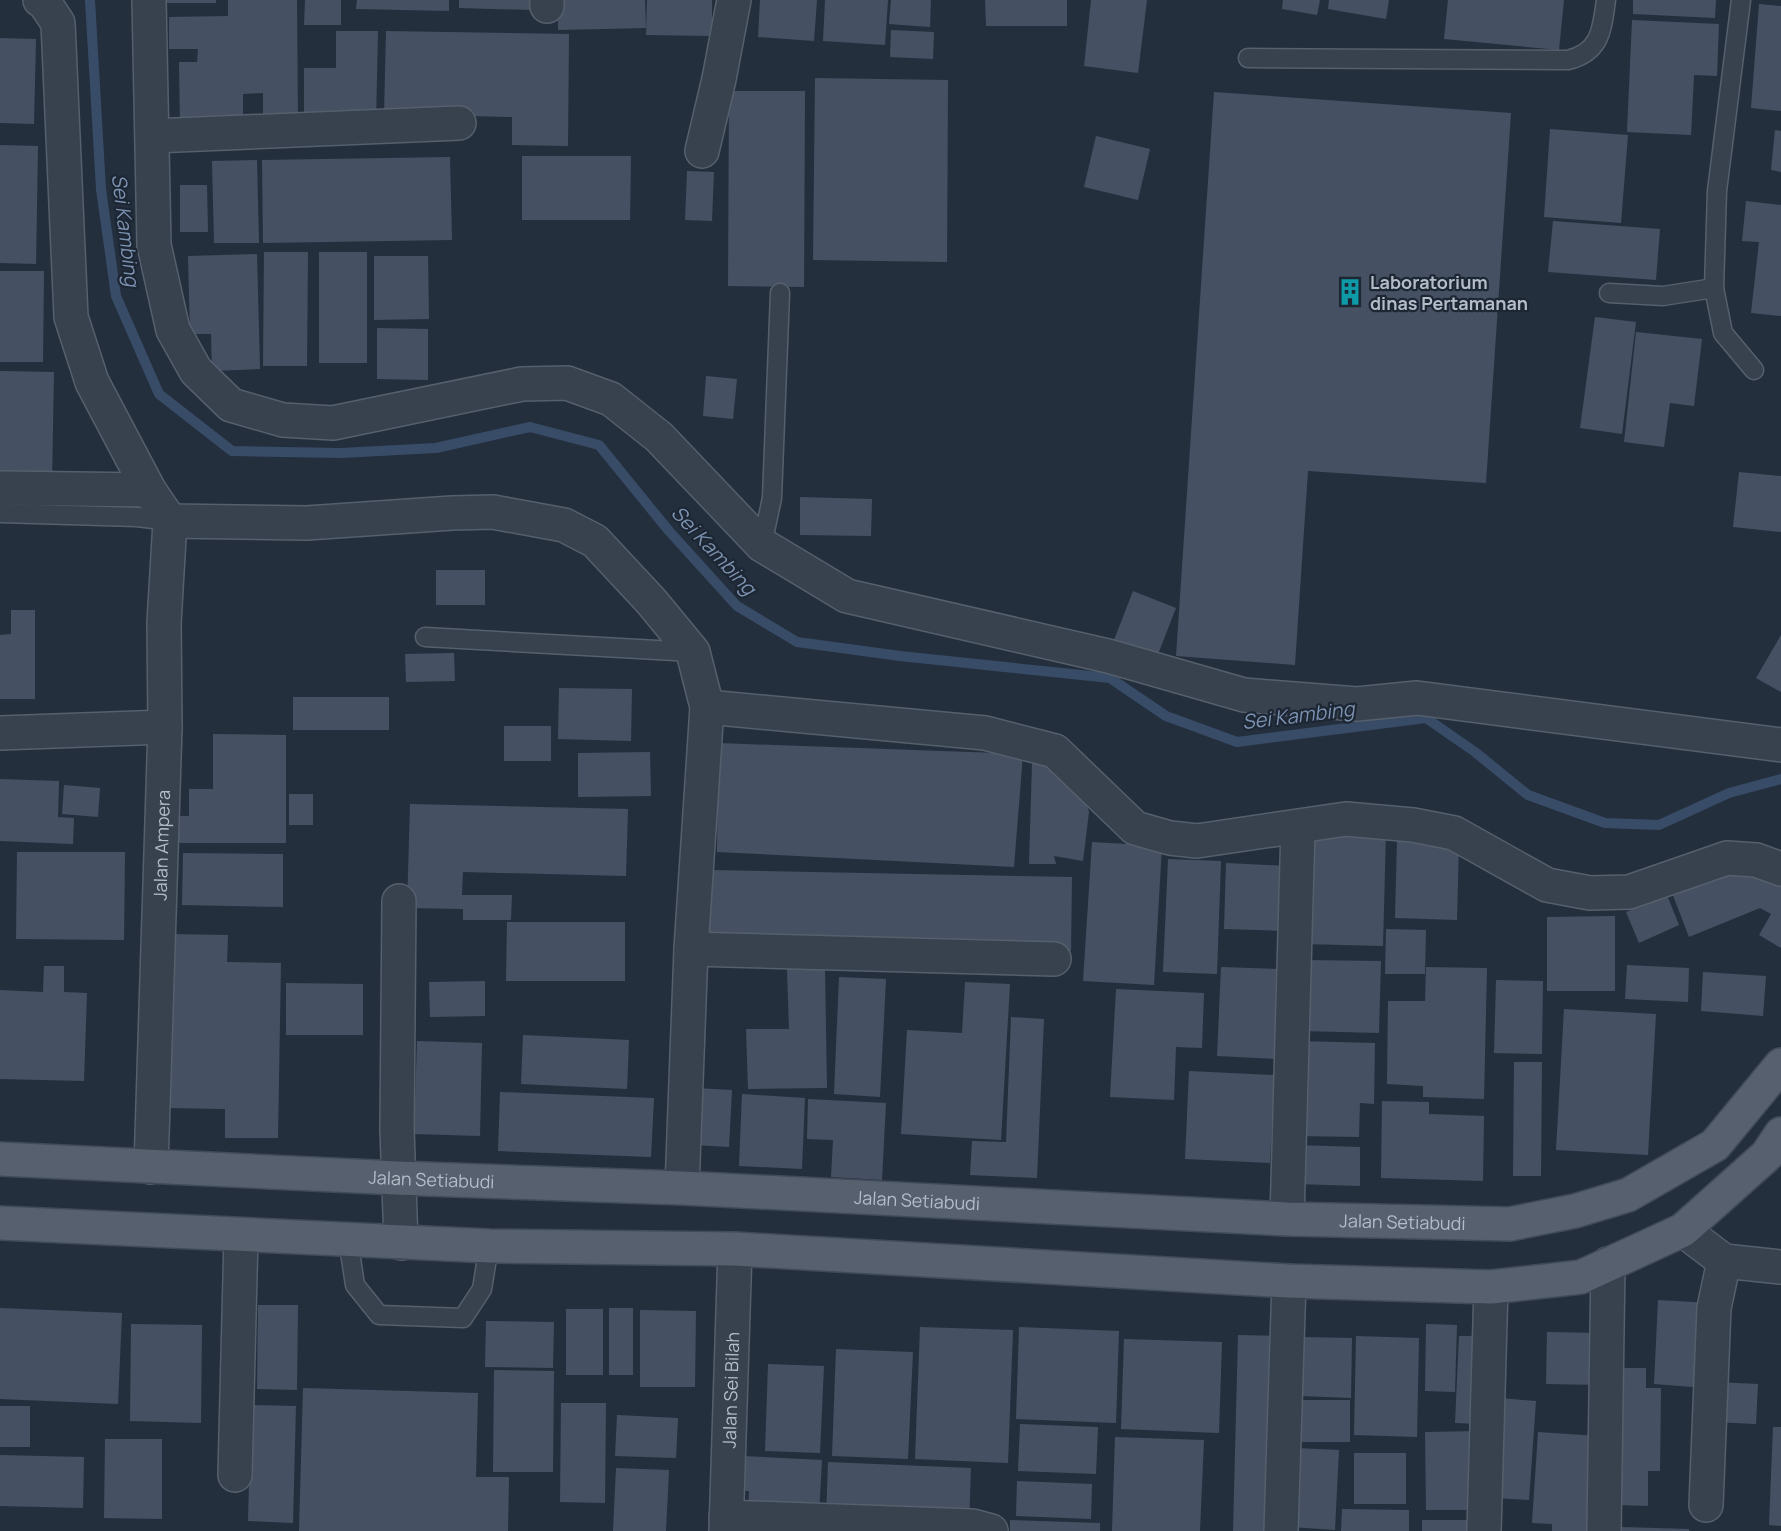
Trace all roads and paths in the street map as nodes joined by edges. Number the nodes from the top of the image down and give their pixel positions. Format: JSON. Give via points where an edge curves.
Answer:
{"nodes":[{"id":1,"x":40,"y":0,"type":"edge"},
{"id":2,"x":149,"y":0,"type":"edge"},
{"id":3,"x":734,"y":0,"type":"edge"},
{"id":4,"x":1606,"y":0,"type":"edge"},
{"id":5,"x":1741,"y":0,"type":"edge"},
{"id":6,"x":1248,"y":58,"type":"dead end"},
{"id":7,"x":459,"y":123,"type":"dead end"},
{"id":8,"x":153,"y":136,"type":"junction"},
{"id":9,"x":702,"y":151,"type":"dead end"},
{"id":10,"x":1714,"y":288,"type":"junction"},
{"id":11,"x":780,"y":293,"type":"dead end"},
{"id":12,"x":1609,"y":293,"type":"dead end"},
{"id":13,"x":1754,"y":370,"type":"dead end"},
{"id":14,"x":0,"y":488,"type":"edge"},
{"id":15,"x":149,"y":490,"type":"junction"},
{"id":16,"x":0,"y":513,"type":"edge"},
{"id":17,"x":170,"y":522,"type":"junction"},
{"id":18,"x":762,"y":544,"type":"junction"},
{"id":19,"x":425,"y":637,"type":"dead end"},
{"id":20,"x":693,"y":652,"type":"junction"},
{"id":21,"x":707,"y":707,"type":"junction"},
{"id":22,"x":165,"y":727,"type":"junction"},
{"id":23,"x":0,"y":733,"type":"edge"},
{"id":24,"x":1781,"y":744,"type":"edge"},
{"id":25,"x":1298,"y":827,"type":"junction"},
{"id":26,"x":1781,"y":869,"type":"edge"},
{"id":27,"x":399,"y":901,"type":"dead end"},
{"id":28,"x":691,"y":949,"type":"junction"},
{"id":29,"x":1054,"y":959,"type":"dead end"},
{"id":30,"x":1781,"y":1065,"type":"edge"},
{"id":31,"x":1781,"y":1134,"type":"edge"},
{"id":32,"x":0,"y":1159,"type":"edge"},
{"id":33,"x":151,"y":1167,"type":"junction"},
{"id":34,"x":397,"y":1178,"type":"junction"},
{"id":35,"x":682,"y":1188,"type":"junction"},
{"id":36,"x":1287,"y":1219,"type":"junction"},
{"id":37,"x":0,"y":1223,"type":"edge"},
{"id":38,"x":1683,"y":1230,"type":"junction"},
{"id":39,"x":241,"y":1236,"type":"junction"},
{"id":40,"x":348,"y":1239,"type":"junction"},
{"id":41,"x":401,"y":1243,"type":"junction"},
{"id":42,"x":489,"y":1246,"type":"junction"},
{"id":43,"x":735,"y":1249,"type":"junction"},
{"id":44,"x":1724,"y":1260,"type":"junction"},
{"id":45,"x":1608,"y":1264,"type":"junction"},
{"id":46,"x":1781,"y":1267,"type":"edge"},
{"id":47,"x":1289,"y":1281,"type":"junction"},
{"id":48,"x":1491,"y":1287,"type":"junction"},
{"id":49,"x":235,"y":1475,"type":"dead end"},
{"id":50,"x":1706,"y":1505,"type":"dead end"},
{"id":51,"x":726,"y":1524,"type":"edge"},
{"id":52,"x":991,"y":1531,"type":"edge"},
{"id":53,"x":1281,"y":1531,"type":"edge"},
{"id":54,"x":1484,"y":1531,"type":"edge"},
{"id":55,"x":1604,"y":1531,"type":"edge"}],
"edges":[{"from":1,"to":15,"type":"street","via":[[58,23],[71,316],[92,382]]},
{"from":2,"to":8,"type":"street"},
{"from":3,"to":9,"type":"street"},
{"from":4,"to":6,"type":"lane","via":[[1597,43],[1568,60]]},
{"from":5,"to":10,"type":"lane","via":[[1717,191]]},
{"from":7,"to":8,"type":"street"},
{"from":8,"to":18,"type":"street","via":[[154,245],[173,330],[196,371],[231,405],[283,420],[333,423],[522,384],[567,383],[611,399],[660,437]]},
{"from":10,"to":12,"type":"lane","via":[[1664,296]]},
{"from":10,"to":13,"type":"lane","via":[[1723,333]]},
{"from":11,"to":18,"type":"lane","via":[[772,498]]},
{"from":14,"to":15,"type":"street"},
{"from":15,"to":17,"type":"street"},
{"from":16,"to":17,"type":"lane","via":[[137,517]]},
{"from":17,"to":20,"type":"street","via":[[307,523],[493,512],[564,525],[595,541]]},
{"from":17,"to":22,"type":"street","name":"Jalan Ampera","via":[[164,623]]},
{"from":18,"to":24,"type":"street","via":[[847,596],[1108,656],[1244,695],[1357,704],[1417,698]]},
{"from":19,"to":20,"type":"lane"},
{"from":20,"to":21,"type":"street"},
{"from":21,"to":25,"type":"street","via":[[985,733],[1055,751],[1135,828],[1170,838],[1197,841]]},
{"from":21,"to":28,"type":"street"},
{"from":22,"to":23,"type":"street"},
{"from":22,"to":33,"type":"street","name":"Jalan Ampera"},
{"from":25,"to":26,"type":"street","via":[[1346,819],[1454,833],[1547,885],[1590,893],[1629,892],[1727,858],[1756,860]]},
{"from":25,"to":36,"type":"street"},
{"from":27,"to":34,"type":"street"},
{"from":28,"to":29,"type":"street"},
{"from":28,"to":35,"type":"street"},
{"from":30,"to":36,"type":"main road","name":"Jalan Setiabudi","via":[[1715,1145],[1628,1195],[1510,1224]]},
{"from":31,"to":38,"type":"main road","via":[[1767,1155]]},
{"from":32,"to":33,"type":"main road","name":"Jalan Setiabudi"},
{"from":33,"to":34,"type":"main road","name":"Jalan Setiabudi"},
{"from":34,"to":35,"type":"main road","name":"Jalan Setiabudi"},
{"from":34,"to":41,"type":"street"},
{"from":35,"to":36,"type":"main road","name":"Jalan Setiabudi"},
{"from":37,"to":39,"type":"main road"},
{"from":38,"to":44,"type":"street"},
{"from":38,"to":45,"type":"main road"},
{"from":39,"to":40,"type":"main road"},
{"from":39,"to":49,"type":"street"},
{"from":40,"to":41,"type":"main road"},
{"from":40,"to":42,"type":"lane","via":[[355,1285],[379,1315],[463,1318],[482,1289]]},
{"from":41,"to":42,"type":"main road"},
{"from":42,"to":43,"type":"main road"},
{"from":43,"to":47,"type":"main road"},
{"from":43,"to":51,"type":"street","name":"Jalan Sei Bilah"},
{"from":44,"to":46,"type":"street"},
{"from":44,"to":50,"type":"street","via":[[1714,1308]]},
{"from":45,"to":48,"type":"main road","via":[[1581,1277]]},
{"from":45,"to":55,"type":"street"},
{"from":47,"to":48,"type":"main road"},
{"from":47,"to":53,"type":"street"},
{"from":48,"to":54,"type":"street"},
{"from":51,"to":52,"type":"street","via":[[972,1526]]}]}
